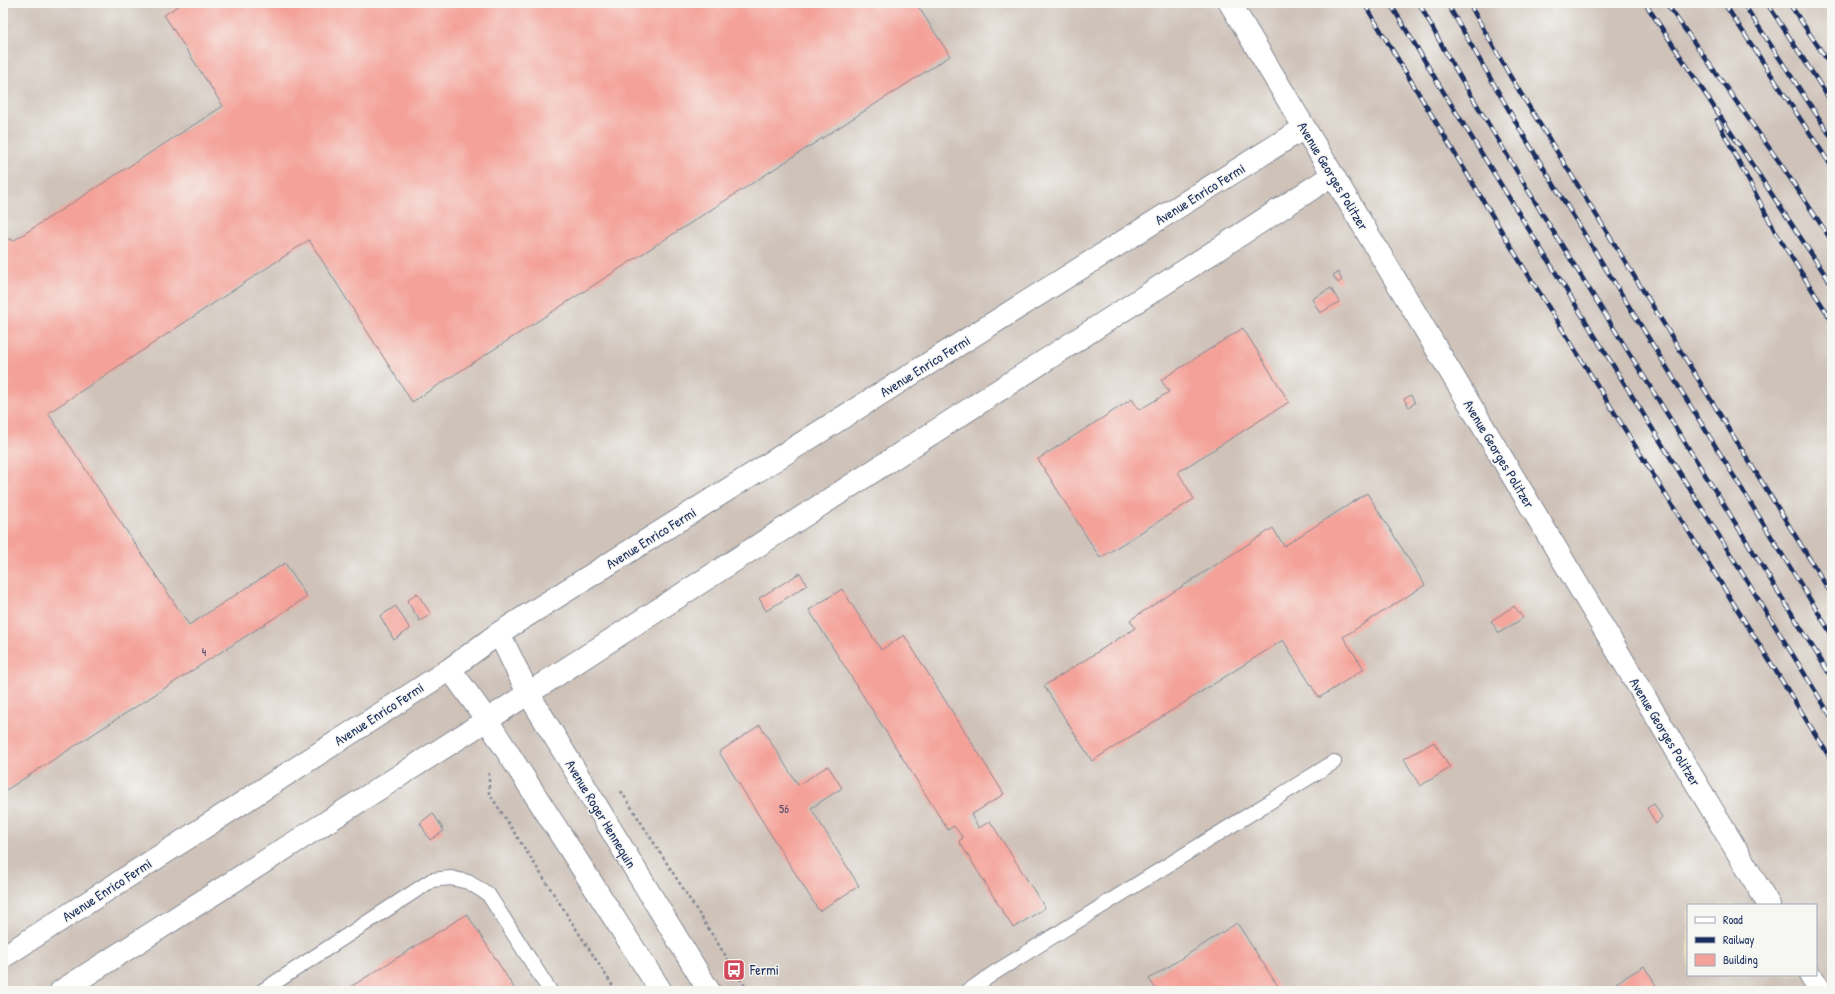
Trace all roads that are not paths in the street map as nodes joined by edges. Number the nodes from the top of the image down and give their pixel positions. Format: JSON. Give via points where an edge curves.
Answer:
{"nodes":[{"id":1,"x":1230,"y":3,"type":"edge"},
{"id":2,"x":1304,"y":128,"type":"junction"},
{"id":3,"x":1333,"y":175,"type":"junction"},
{"id":4,"x":499,"y":633,"type":"junction"},
{"id":5,"x":450,"y":669,"type":"junction"},
{"id":6,"x":528,"y":693,"type":"junction"},
{"id":7,"x":487,"y":720,"type":"junction"},
{"id":8,"x":1334,"y":762,"type":"dead end"},
{"id":9,"x":1768,"y":904,"type":"edge"},
{"id":10,"x":3,"y":957,"type":"edge"},
{"id":11,"x":1811,"y":976,"type":"edge"},
{"id":12,"x":61,"y":991,"type":"edge"},
{"id":13,"x":262,"y":991,"type":"edge"},
{"id":14,"x":550,"y":991,"type":"edge"},
{"id":15,"x":661,"y":991,"type":"edge"},
{"id":16,"x":709,"y":991,"type":"edge"},
{"id":17,"x":968,"y":991,"type":"edge"},
{"id":18,"x":1820,"y":991,"type":"edge"}],
"edges":[{"from":1,"to":2,"type":"street","name":"Avenue Georges Politzer"},
{"from":2,"to":3,"type":"street","name":"Avenue Georges Politzer"},
{"from":2,"to":4,"type":"street","name":"Avenue Enrico Fermi"},
{"from":3,"to":6,"type":"street"},
{"from":3,"to":9,"type":"street","name":"Avenue Georges Politzer"},
{"from":4,"to":5,"type":"street","name":"Avenue Enrico Fermi"},
{"from":4,"to":6,"type":"street","name":"Avenue Roger Hennequin"},
{"from":5,"to":7,"type":"street"},
{"from":5,"to":10,"type":"street","name":"Avenue Enrico Fermi"},
{"from":6,"to":7,"type":"street"},
{"from":6,"to":16,"type":"street","name":"Avenue Roger Hennequin"},
{"from":7,"to":12,"type":"street"},
{"from":7,"to":15,"type":"street"},
{"from":8,"to":17,"type":"lane"},
{"from":11,"to":18,"type":"street"},
{"from":13,"to":14,"type":"lane","via":[[432,880],[451,878],[468,882],[488,894]]}]}
